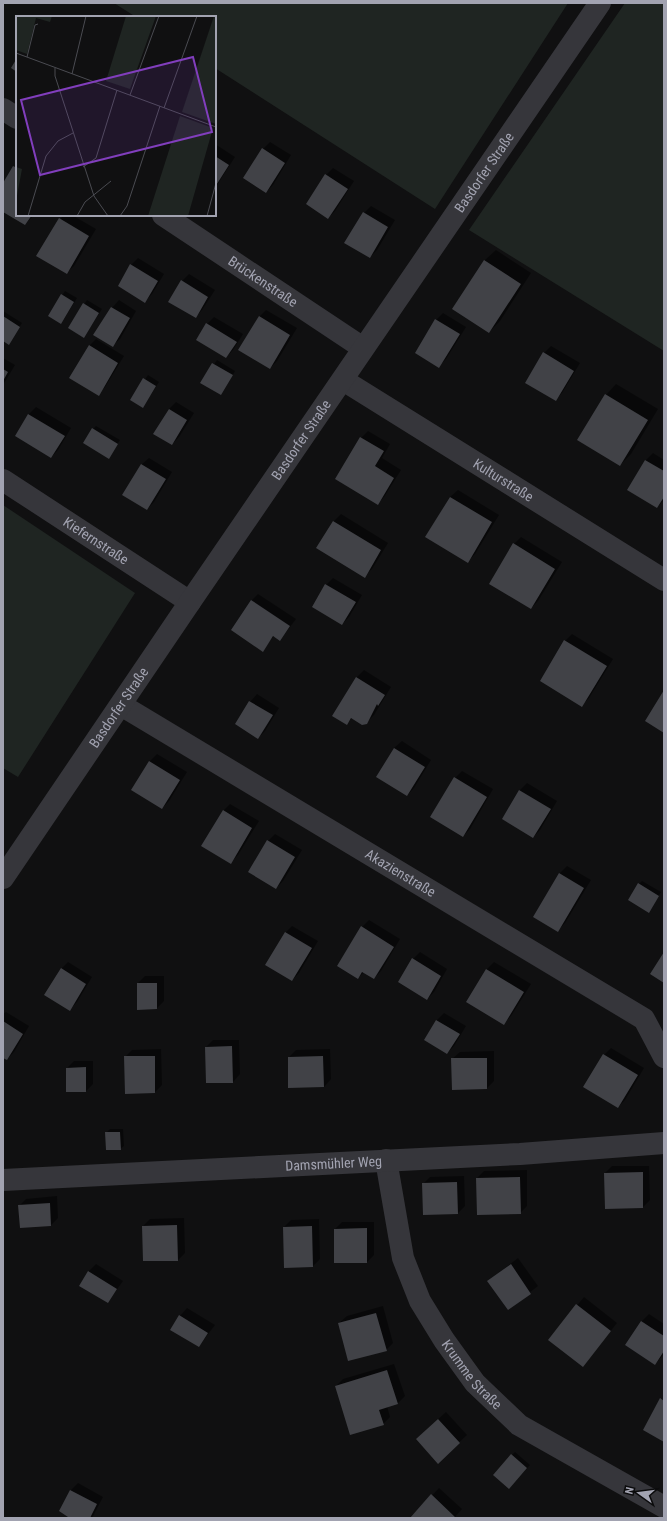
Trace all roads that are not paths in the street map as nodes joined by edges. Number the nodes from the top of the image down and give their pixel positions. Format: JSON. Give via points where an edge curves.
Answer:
{"nodes":[{"id":1,"x":600,"y":3,"type":"edge"},
{"id":2,"x":3,"y":109,"type":"edge"},
{"id":3,"x":16,"y":117,"type":"edge"},
{"id":4,"x":165,"y":216,"type":"edge"},
{"id":5,"x":363,"y":348,"type":"junction"},
{"id":6,"x":342,"y":380,"type":"junction"},
{"id":7,"x":3,"y":480,"type":"edge"},
{"id":8,"x":664,"y":580,"type":"edge"},
{"id":9,"x":190,"y":602,"type":"junction"},
{"id":10,"x":121,"y":705,"type":"junction"},
{"id":11,"x":3,"y":878,"type":"edge"},
{"id":12,"x":664,"y":1057,"type":"edge"},
{"id":13,"x":664,"y":1143,"type":"edge"},
{"id":14,"x":386,"y":1160,"type":"junction"},
{"id":15,"x":3,"y":1180,"type":"edge"},
{"id":16,"x":664,"y":1507,"type":"edge"}],
"edges":[{"from":1,"to":5,"type":"street","name":"Basdorfer Straße"},
{"from":2,"to":3,"type":"street"},
{"from":4,"to":5,"type":"street","name":"Brückenstraße"},
{"from":5,"to":6,"type":"street","name":"Basdorfer Straße"},
{"from":6,"to":8,"type":"street","name":"Kulturstraße"},
{"from":6,"to":9,"type":"street","name":"Basdorfer Straße"},
{"from":7,"to":9,"type":"street","name":"Kiefernstraße"},
{"from":9,"to":10,"type":"street","name":"Basdorfer Straße"},
{"from":10,"to":11,"type":"street","name":"Basdorfer Straße"},
{"from":10,"to":12,"type":"street","name":"Akazienstraße","via":[[644,1019]]},
{"from":13,"to":14,"type":"street","name":"Damsmühler Weg","via":[[520,1154]]},
{"from":14,"to":15,"type":"street","name":"Damsmühler Weg"},
{"from":14,"to":16,"type":"street","name":"Krumme Straße","via":[[403,1258],[420,1301],[475,1383],[519,1425]]}]}
